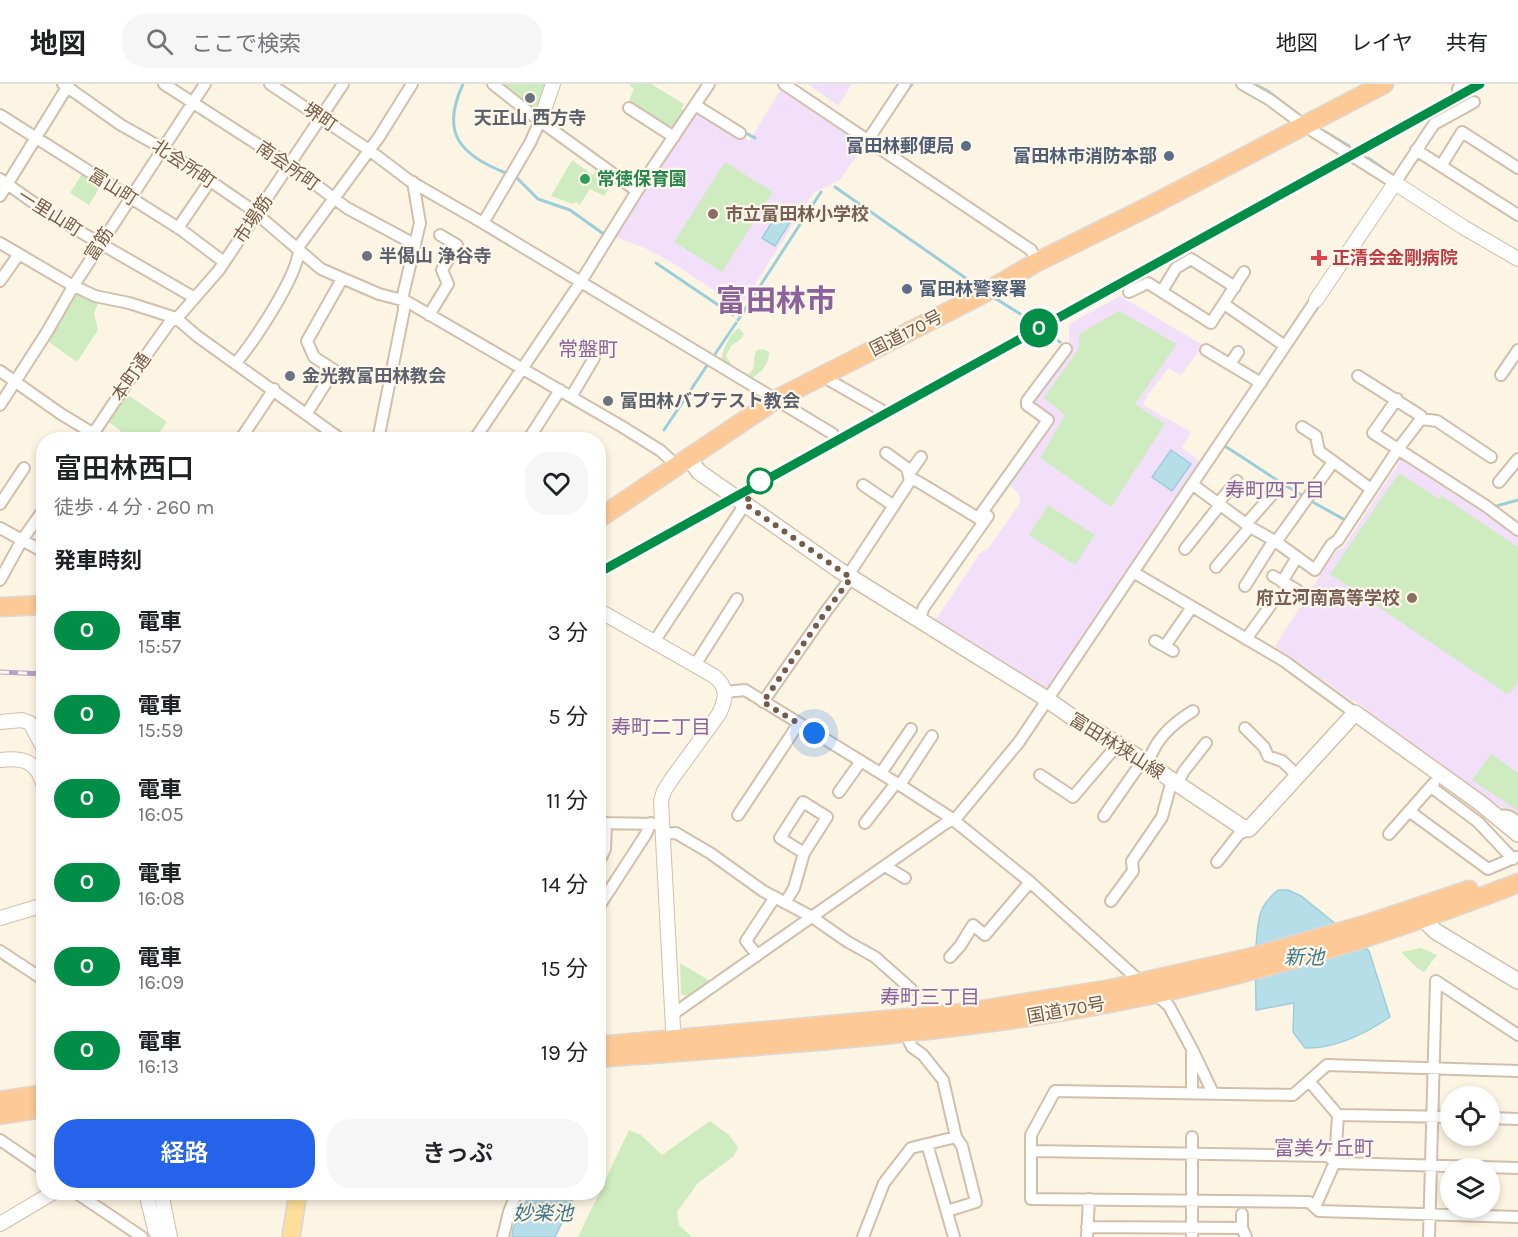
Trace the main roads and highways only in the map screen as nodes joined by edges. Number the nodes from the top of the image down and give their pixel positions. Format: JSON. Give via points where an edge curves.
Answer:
{"nodes":[{"id":1,"x":1384,"y":84,"type":"edge"},
{"id":2,"x":683,"y":462,"type":"junction"},
{"id":3,"x":606,"y":514,"type":"edge"},
{"id":4,"x":36,"y":605,"type":"edge"},
{"id":5,"x":0,"y":607,"type":"edge"},
{"id":6,"x":1518,"y":834,"type":"edge"},
{"id":7,"x":1516,"y":862,"type":"edge"},
{"id":8,"x":1518,"y":883,"type":"edge"},
{"id":9,"x":1423,"y":912,"type":"junction"},
{"id":10,"x":1518,"y":981,"type":"edge"},
{"id":11,"x":606,"y":1046,"type":"edge"},
{"id":12,"x":674,"y":1046,"type":"junction"},
{"id":13,"x":606,"y":1057,"type":"edge"},
{"id":14,"x":36,"y":1095,"type":"edge"},
{"id":15,"x":0,"y":1101,"type":"edge"},
{"id":16,"x":36,"y":1109,"type":"edge"},
{"id":17,"x":0,"y":1115,"type":"edge"},
{"id":18,"x":297,"y":1200,"type":"edge"},
{"id":19,"x":291,"y":1237,"type":"edge"}],
"edges":[{"from":1,"to":2,"type":"highway","name":"国道170号","via":[[775,400]]},
{"from":2,"to":3,"type":"highway","name":"国道170号"},
{"from":2,"to":6,"type":"main road","name":"富田林狭山線","via":[[851,578],[1118,744],[1242,827],[1249,829],[1355,712]]},
{"from":4,"to":5,"type":"highway"},
{"from":7,"to":9,"type":"highway","name":"国道170号"},
{"from":8,"to":9,"type":"highway","name":"国道170号"},
{"from":9,"to":10,"type":"main road","via":[[1435,931]]},
{"from":9,"to":12,"type":"highway","name":"国道170号","via":[[1247,965],[1030,1016]]},
{"from":11,"to":12,"type":"highway","name":"国道170号"},
{"from":12,"to":13,"type":"highway","name":"国道170号"},
{"from":14,"to":15,"type":"highway"},
{"from":16,"to":17,"type":"highway"},
{"from":18,"to":19,"type":"main road"}]}
